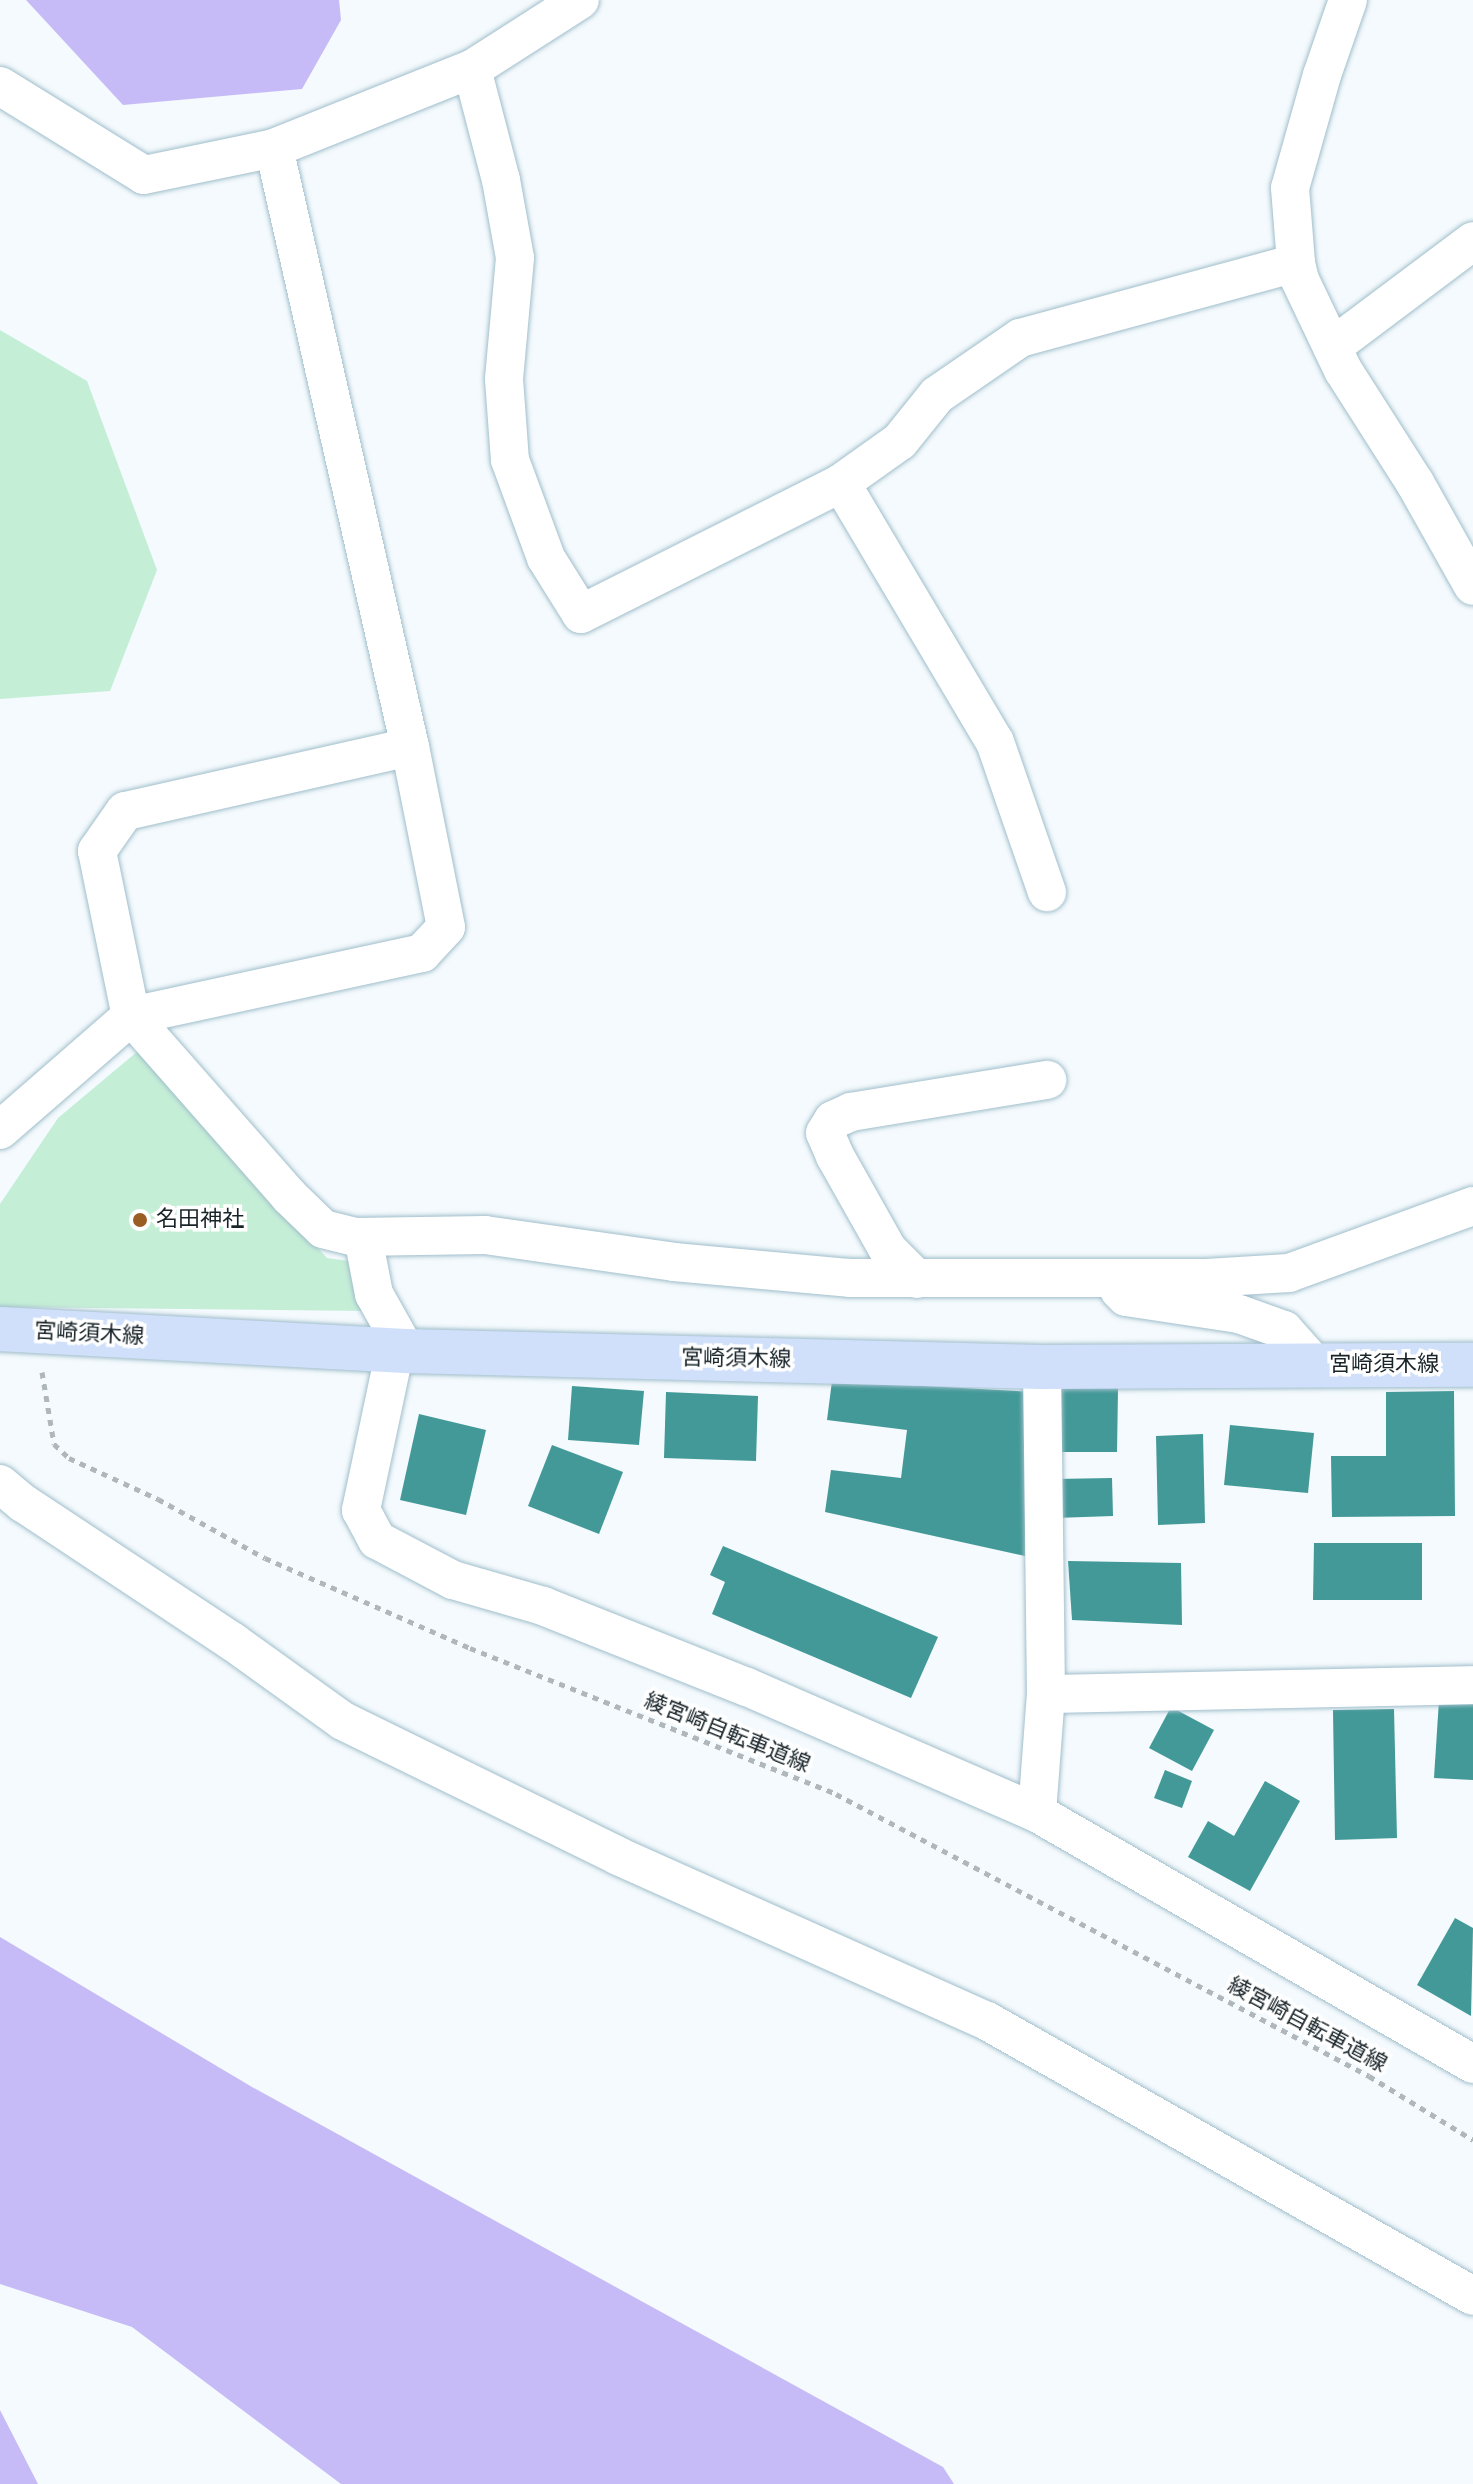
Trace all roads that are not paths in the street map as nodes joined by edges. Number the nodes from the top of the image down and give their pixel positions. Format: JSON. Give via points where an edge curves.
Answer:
{"nodes":[{"id":1,"x":580,"y":0,"type":"edge"},
{"id":2,"x":1348,"y":0,"type":"edge"},
{"id":3,"x":472,"y":69,"type":"junction"},
{"id":4,"x":0,"y":86,"type":"edge"},
{"id":5,"x":274,"y":148,"type":"junction"},
{"id":6,"x":1473,"y":241,"type":"edge"},
{"id":7,"x":1296,"y":263,"type":"junction"},
{"id":8,"x":1332,"y":347,"type":"junction"},
{"id":9,"x":841,"y":483,"type":"junction"},
{"id":10,"x":1473,"y":586,"type":"edge"},
{"id":11,"x":410,"y":747,"type":"junction"},
{"id":12,"x":1047,"y":892,"type":"dead end"},
{"id":13,"x":131,"y":1016,"type":"junction"},
{"id":14,"x":1047,"y":1080,"type":"dead end"},
{"id":15,"x":0,"y":1130,"type":"edge"},
{"id":16,"x":1473,"y":1206,"type":"edge"},
{"id":17,"x":363,"y":1237,"type":"junction"},
{"id":18,"x":917,"y":1279,"type":"junction"},
{"id":19,"x":1109,"y":1279,"type":"junction"},
{"id":20,"x":18,"y":1330,"type":"edge"},
{"id":21,"x":400,"y":1350,"type":"junction"},
{"id":22,"x":1473,"y":1365,"type":"edge"},
{"id":23,"x":1316,"y":1366,"type":"junction"},
{"id":24,"x":1042,"y":1367,"type":"junction"},
{"id":25,"x":0,"y":1484,"type":"edge"},
{"id":26,"x":1473,"y":1685,"type":"edge"},
{"id":27,"x":1046,"y":1694,"type":"junction"},
{"id":28,"x":1037,"y":1813,"type":"junction"},
{"id":29,"x":1473,"y":2064,"type":"edge"},
{"id":30,"x":1473,"y":2296,"type":"edge"}],
"edges":[{"from":1,"to":3,"type":"street"},
{"from":2,"to":7,"type":"street","via":[[1290,188]]},
{"from":3,"to":5,"type":"street"},
{"from":3,"to":9,"type":"street","via":[[515,258],[504,379],[510,460],[546,558],[581,614]]},
{"from":4,"to":5,"type":"street","via":[[144,175]]},
{"from":5,"to":11,"type":"street"},
{"from":6,"to":8,"type":"street"},
{"from":7,"to":8,"type":"street"},
{"from":7,"to":9,"type":"street","via":[[1020,338],[937,395],[900,441]]},
{"from":8,"to":10,"type":"street"},
{"from":9,"to":12,"type":"street","via":[[995,742]]},
{"from":11,"to":13,"type":"street","via":[[125,811],[97,851]]},
{"from":11,"to":13,"type":"street","via":[[446,927],[422,953]]},
{"from":13,"to":15,"type":"street"},
{"from":13,"to":17,"type":"street","via":[[323,1229]]},
{"from":14,"to":18,"type":"street","via":[[851,1112],[833,1120],[825,1133],[835,1156],[888,1250]]},
{"from":16,"to":19,"type":"street","via":[[1289,1273]]},
{"from":17,"to":18,"type":"street","via":[[485,1235],[674,1262]]},
{"from":17,"to":21,"type":"street","via":[[374,1294]]},
{"from":18,"to":19,"type":"street"},
{"from":19,"to":23,"type":"street","via":[[1126,1297],[1239,1314],[1284,1330]]},
{"from":20,"to":21,"type":"main road","name":"宮崎須木線"},
{"from":21,"to":24,"type":"main road","name":"宮崎須木線"},
{"from":21,"to":28,"type":"street","via":[[361,1510],[377,1540],[453,1580],[543,1606],[747,1687]]},
{"from":22,"to":23,"type":"main road","name":"宮崎須木線"},
{"from":23,"to":24,"type":"main road","name":"宮崎須木線"},
{"from":24,"to":27,"type":"street"},
{"from":25,"to":30,"type":"street","via":[[343,1721],[618,1856],[987,2021]]},
{"from":26,"to":27,"type":"street"},
{"from":27,"to":28,"type":"street"},
{"from":28,"to":29,"type":"street"}]}
